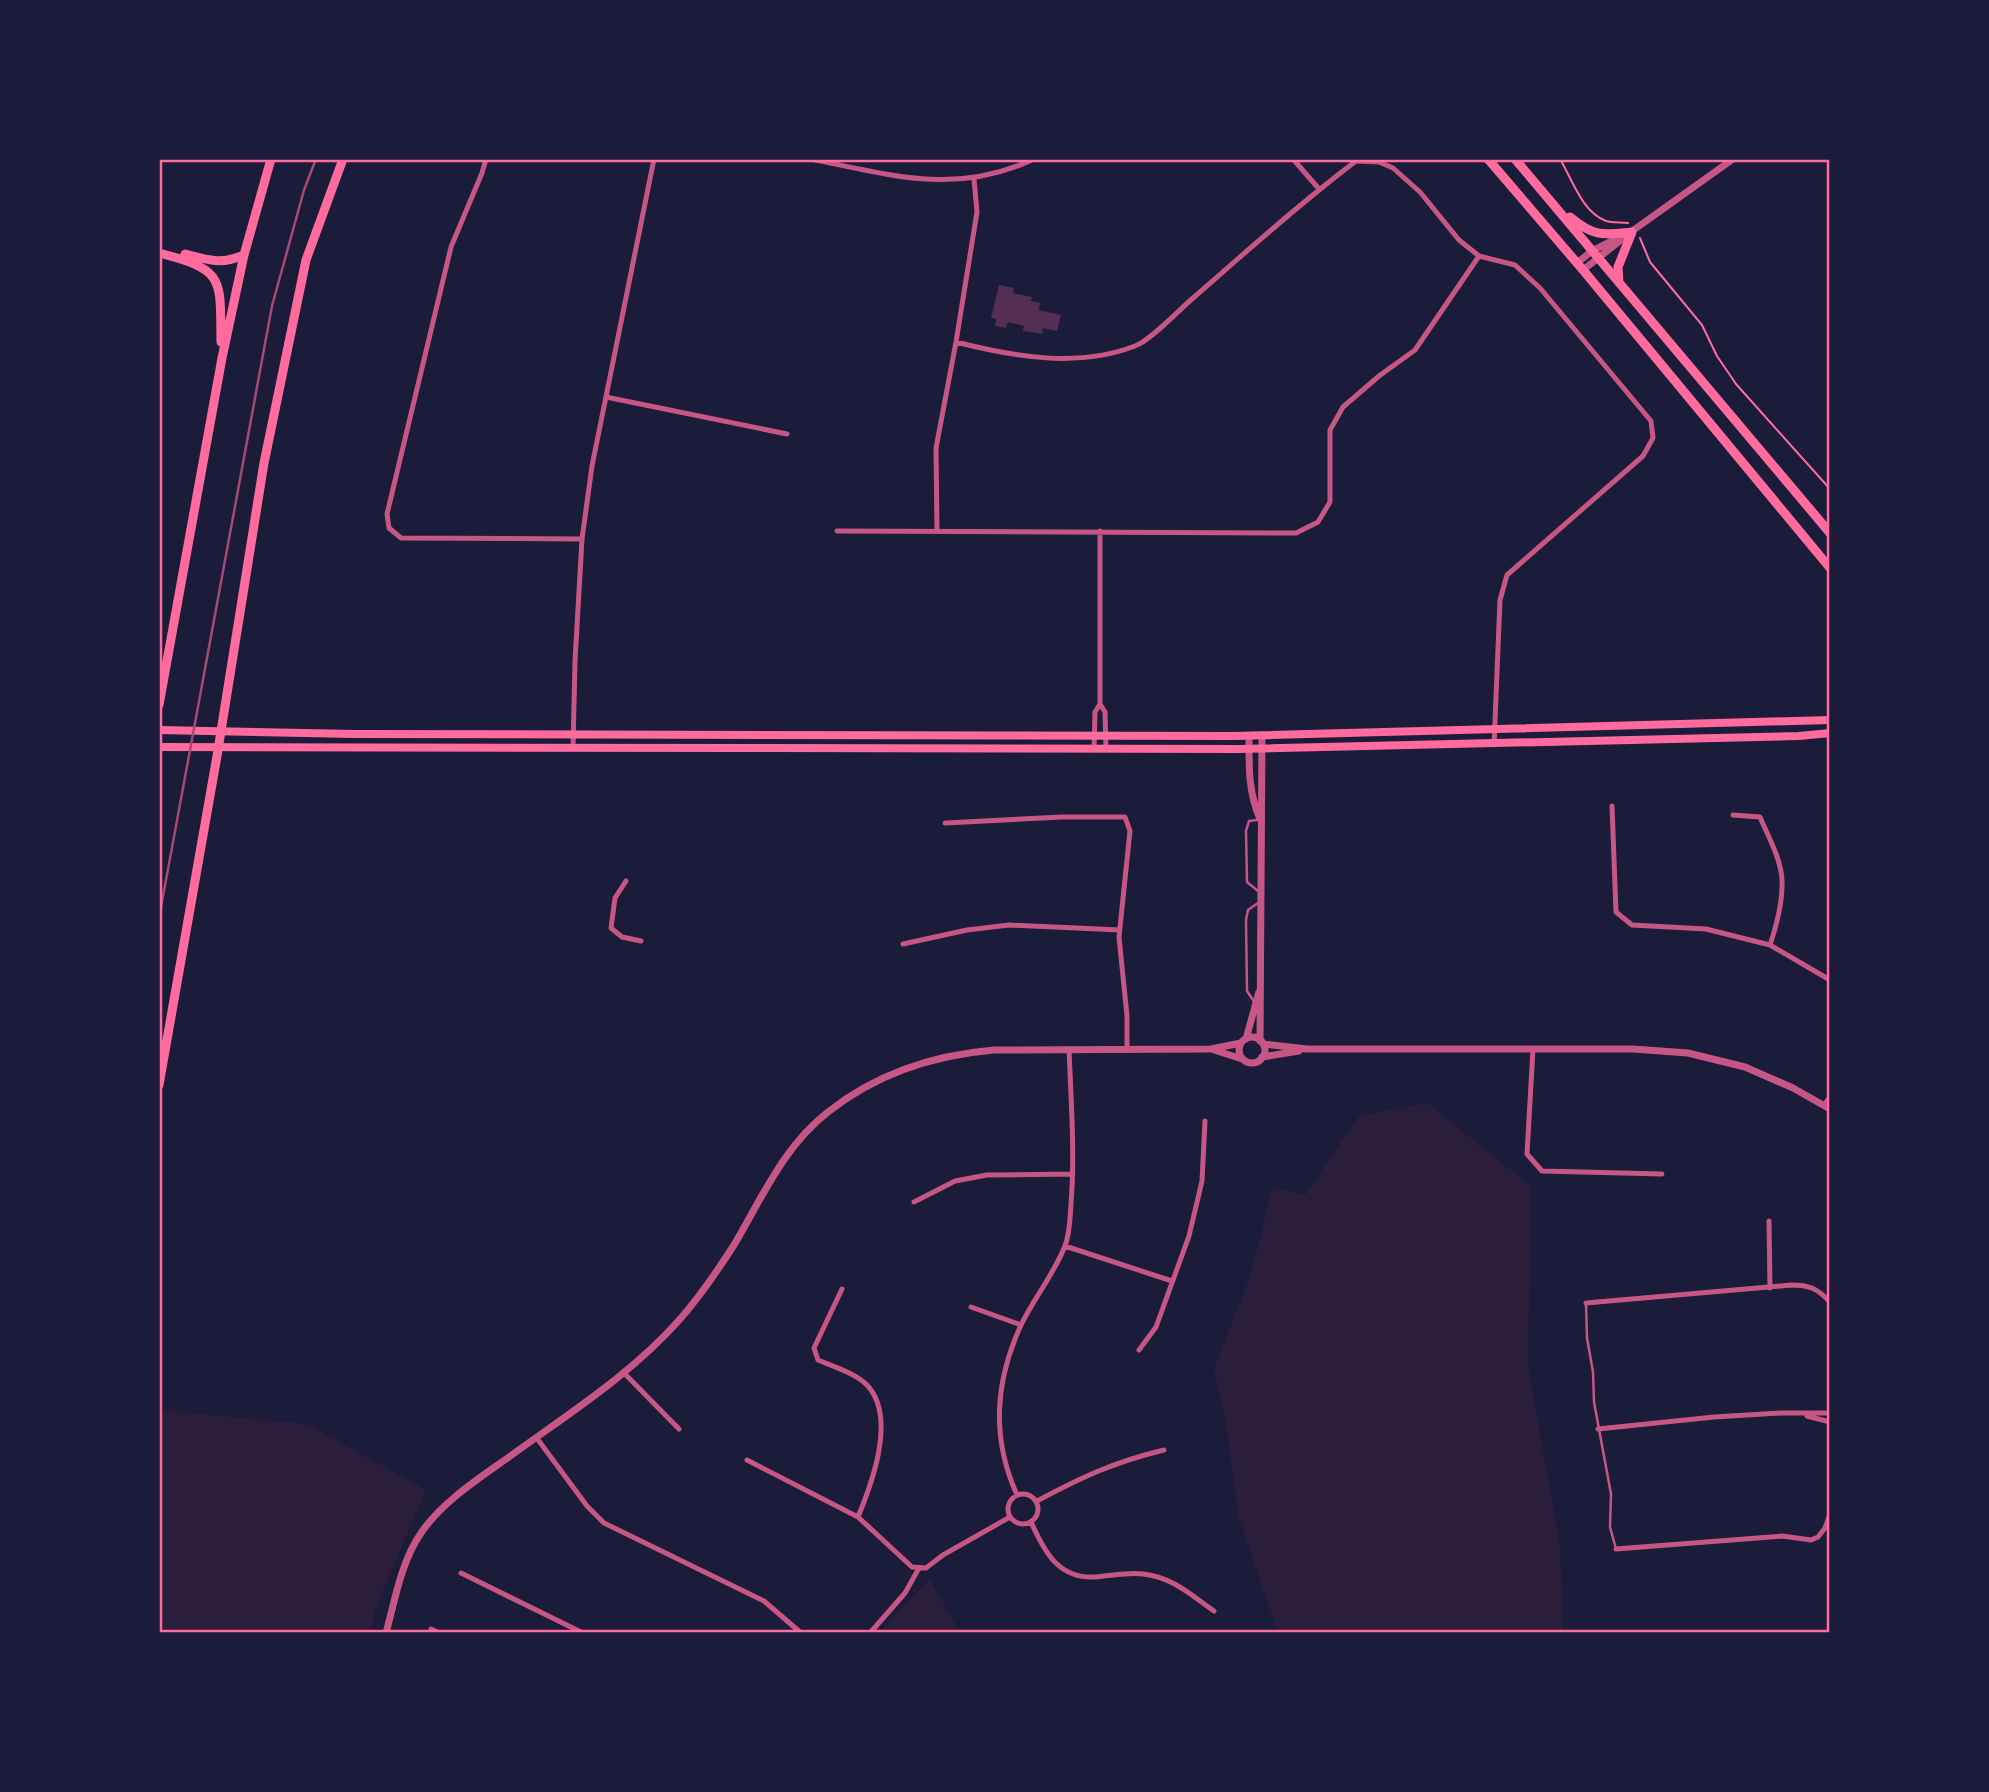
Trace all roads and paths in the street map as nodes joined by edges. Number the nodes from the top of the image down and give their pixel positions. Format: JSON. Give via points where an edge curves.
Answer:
{"nodes":[{"id":1,"x":271,"y":159,"type":"edge"},
{"id":2,"x":343,"y":159,"type":"edge"},
{"id":3,"x":486,"y":159,"type":"edge"},
{"id":4,"x":654,"y":159,"type":"edge"},
{"id":5,"x":811,"y":159,"type":"edge"},
{"id":6,"x":1034,"y":159,"type":"edge"},
{"id":7,"x":1293,"y":159,"type":"edge"},
{"id":8,"x":1488,"y":159,"type":"edge"},
{"id":9,"x":1515,"y":159,"type":"edge"},
{"id":10,"x":1560,"y":159,"type":"edge"},
{"id":11,"x":1733,"y":159,"type":"edge"},
{"id":12,"x":974,"y":179,"type":"junction"},
{"id":13,"x":1319,"y":189,"type":"junction"},
{"id":14,"x":1551,"y":201,"type":"junction"},
{"id":15,"x":1633,"y":230,"type":"junction"},
{"id":16,"x":159,"y":251,"type":"edge"},
{"id":17,"x":1595,"y":254,"type":"junction"},
{"id":18,"x":244,"y":255,"type":"junction"},
{"id":19,"x":1479,"y":256,"type":"junction"},
{"id":20,"x":1580,"y":267,"type":"junction"},
{"id":21,"x":1619,"y":283,"type":"junction"},
{"id":22,"x":956,"y":342,"type":"junction"},
{"id":23,"x":222,"y":358,"type":"junction"},
{"id":24,"x":606,"y":397,"type":"junction"},
{"id":25,"x":786,"y":434,"type":"dead end"},
{"id":26,"x":1830,"y":489,"type":"edge"},
{"id":27,"x":837,"y":531,"type":"dead end"},
{"id":28,"x":937,"y":531,"type":"junction"},
{"id":29,"x":1100,"y":531,"type":"junction"},
{"id":30,"x":1830,"y":533,"type":"edge"},
{"id":31,"x":582,"y":539,"type":"junction"},
{"id":32,"x":1830,"y":568,"type":"edge"},
{"id":33,"x":1100,"y":704,"type":"junction"},
{"id":34,"x":159,"y":705,"type":"edge"},
{"id":35,"x":1830,"y":720,"type":"edge"},
{"id":36,"x":1749,"y":723,"type":"junction"},
{"id":37,"x":1685,"y":725,"type":"junction"},
{"id":38,"x":159,"y":730,"type":"edge"},
{"id":39,"x":1493,"y":730,"type":"junction"},
{"id":40,"x":1830,"y":733,"type":"edge"},
{"id":41,"x":573,"y":735,"type":"junction"},
{"id":42,"x":1106,"y":735,"type":"junction"},
{"id":43,"x":1094,"y":736,"type":"junction"},
{"id":44,"x":1249,"y":736,"type":"junction"},
{"id":45,"x":1262,"y":736,"type":"junction"},
{"id":46,"x":1749,"y":738,"type":"junction"},
{"id":47,"x":1685,"y":739,"type":"junction"},
{"id":48,"x":1494,"y":745,"type":"junction"},
{"id":49,"x":159,"y":747,"type":"edge"},
{"id":50,"x":573,"y":748,"type":"junction"},
{"id":51,"x":1094,"y":749,"type":"junction"},
{"id":52,"x":1106,"y":749,"type":"junction"},
{"id":53,"x":1249,"y":749,"type":"junction"},
{"id":54,"x":1262,"y":749,"type":"junction"},
{"id":55,"x":1612,"y":806,"type":"dead end"},
{"id":56,"x":1733,"y":815,"type":"dead end"},
{"id":57,"x":1260,"y":820,"type":"junction"},
{"id":58,"x":945,"y":823,"type":"dead end"},
{"id":59,"x":626,"y":881,"type":"dead end"},
{"id":60,"x":1261,"y":897,"type":"junction"},
{"id":61,"x":1121,"y":930,"type":"junction"},
{"id":62,"x":641,"y":941,"type":"dead end"},
{"id":63,"x":903,"y":944,"type":"dead end"},
{"id":64,"x":1770,"y":945,"type":"junction"},
{"id":65,"x":1830,"y":980,"type":"edge"},
{"id":66,"x":1261,"y":988,"type":"junction"},
{"id":67,"x":1255,"y":1003,"type":"junction"},
{"id":68,"x":1243,"y":1041,"type":"junction"},
{"id":69,"x":1261,"y":1042,"type":"junction"},
{"id":70,"x":1069,"y":1049,"type":"junction"},
{"id":71,"x":1127,"y":1049,"type":"junction"},
{"id":72,"x":1211,"y":1049,"type":"junction"},
{"id":73,"x":1307,"y":1049,"type":"junction"},
{"id":74,"x":1533,"y":1049,"type":"junction"},
{"id":75,"x":1262,"y":1058,"type":"junction"},
{"id":76,"x":1243,"y":1059,"type":"junction"},
{"id":77,"x":159,"y":1086,"type":"edge"},
{"id":78,"x":1830,"y":1097,"type":"edge"},
{"id":79,"x":1827,"y":1107,"type":"edge"},
{"id":80,"x":1205,"y":1121,"type":"dead end"},
{"id":81,"x":1073,"y":1174,"type":"junction"},
{"id":82,"x":1662,"y":1174,"type":"dead end"},
{"id":83,"x":914,"y":1202,"type":"dead end"},
{"id":84,"x":1769,"y":1221,"type":"dead end"},
{"id":85,"x":1065,"y":1246,"type":"junction"},
{"id":86,"x":1172,"y":1282,"type":"junction"},
{"id":87,"x":1770,"y":1288,"type":"junction"},
{"id":88,"x":842,"y":1289,"type":"dead end"},
{"id":89,"x":1830,"y":1302,"type":"edge"},
{"id":90,"x":1586,"y":1303,"type":"joint"},
{"id":91,"x":971,"y":1307,"type":"dead end"},
{"id":92,"x":1021,"y":1325,"type":"junction"},
{"id":93,"x":1139,"y":1350,"type":"dead end"},
{"id":94,"x":624,"y":1373,"type":"junction"},
{"id":95,"x":1830,"y":1413,"type":"edge"},
{"id":96,"x":1801,"y":1414,"type":"junction"},
{"id":97,"x":1830,"y":1422,"type":"edge"},
{"id":98,"x":679,"y":1429,"type":"dead end"},
{"id":99,"x":1598,"y":1429,"type":"junction"},
{"id":100,"x":536,"y":1437,"type":"junction"},
{"id":101,"x":1164,"y":1450,"type":"dead end"},
{"id":102,"x":747,"y":1460,"type":"dead end"},
{"id":103,"x":1017,"y":1494,"type":"junction"},
{"id":104,"x":1037,"y":1501,"type":"junction"},
{"id":105,"x":1830,"y":1514,"type":"edge"},
{"id":106,"x":858,"y":1517,"type":"junction"},
{"id":107,"x":1010,"y":1517,"type":"junction"},
{"id":108,"x":1031,"y":1522,"type":"junction"},
{"id":109,"x":1616,"y":1549,"type":"joint"},
{"id":110,"x":919,"y":1567,"type":"junction"},
{"id":111,"x":461,"y":1573,"type":"dead end"},
{"id":112,"x":1214,"y":1611,"type":"dead end"},
{"id":113,"x":431,"y":1629,"type":"dead end"},
{"id":114,"x":386,"y":1633,"type":"edge"},
{"id":115,"x":439,"y":1633,"type":"edge"},
{"id":116,"x":583,"y":1633,"type":"edge"},
{"id":117,"x":801,"y":1633,"type":"edge"},
{"id":118,"x":870,"y":1633,"type":"edge"}],
"edges":[{"from":1,"to":18,"type":"highway"},
{"from":2,"to":77,"type":"highway","via":[[306,260],[264,463]]},
{"from":3,"to":31,"type":"street","via":[[451,247],[387,514],[389,528],[401,538]]},
{"from":4,"to":24,"type":"street"},
{"from":5,"to":12,"type":"street","via":[[928,181]]},
{"from":6,"to":12,"type":"street"},
{"from":7,"to":13,"type":"street"},
{"from":8,"to":20,"type":"highway"},
{"from":9,"to":14,"type":"highway"},
{"from":10,"to":15,"type":"path","via":[[1588,208],[1608,222],[1627,222]]},
{"from":11,"to":15,"type":"street"},
{"from":12,"to":22,"type":"street","via":[[977,212]]},
{"from":13,"to":19,"type":"street","via":[[1356,160],[1379,162],[1420,192],[1459,240]]},
{"from":13,"to":22,"type":"street","via":[[1139,345],[1096,358],[1049,358],[998,353]]},
{"from":14,"to":15,"type":"highway","via":[[1597,235]]},
{"from":14,"to":17,"type":"highway"},
{"from":15,"to":17,"type":"street"},
{"from":15,"to":21,"type":"highway","via":[[1618,267]]},
{"from":15,"to":26,"type":"path","via":[[1650,262],[1702,325],[1727,372]]},
{"from":16,"to":18,"type":"highway","via":[[217,262]]},
{"from":16,"to":23,"type":"highway","via":[[200,265],[216,282],[222,298]]},
{"from":17,"to":20,"type":"street"},
{"from":17,"to":21,"type":"highway"},
{"from":18,"to":23,"type":"highway"},
{"from":19,"to":29,"type":"street","via":[[1415,350],[1343,407],[1330,430],[1330,502],[1318,522],[1296,533]]},
{"from":19,"to":39,"type":"street","via":[[1515,265],[1540,288],[1651,421],[1653,438],[1643,456],[1507,575],[1500,600]]},
{"from":20,"to":32,"type":"highway"},
{"from":21,"to":30,"type":"highway"},
{"from":22,"to":28,"type":"street","via":[[936,448]]},
{"from":23,"to":34,"type":"highway"},
{"from":24,"to":25,"type":"street"},
{"from":24,"to":31,"type":"street"},
{"from":27,"to":28,"type":"street"},
{"from":28,"to":29,"type":"street"},
{"from":29,"to":33,"type":"street"},
{"from":31,"to":41,"type":"street"},
{"from":33,"to":42,"type":"street"},
{"from":33,"to":43,"type":"street"},
{"from":35,"to":36,"type":"main road"},
{"from":36,"to":37,"type":"main road"},
{"from":36,"to":46,"type":"main road"},
{"from":37,"to":39,"type":"main road"},
{"from":37,"to":47,"type":"main road"},
{"from":38,"to":41,"type":"main road"},
{"from":39,"to":45,"type":"main road"},
{"from":39,"to":48,"type":"street"},
{"from":40,"to":46,"type":"main road"},
{"from":41,"to":43,"type":"main road"},
{"from":41,"to":50,"type":"street"},
{"from":42,"to":43,"type":"main road"},
{"from":42,"to":44,"type":"main road"},
{"from":42,"to":52,"type":"street"},
{"from":43,"to":51,"type":"street"},
{"from":44,"to":45,"type":"main road"},
{"from":44,"to":53,"type":"street"},
{"from":45,"to":54,"type":"street"},
{"from":46,"to":47,"type":"main road"},
{"from":47,"to":48,"type":"main road"},
{"from":48,"to":54,"type":"main road"},
{"from":49,"to":50,"type":"main road"},
{"from":50,"to":51,"type":"main road"},
{"from":51,"to":52,"type":"main road"},
{"from":52,"to":53,"type":"main road"},
{"from":53,"to":54,"type":"main road"},
{"from":53,"to":57,"type":"street","via":[[1249,782]]},
{"from":54,"to":57,"type":"street"},
{"from":55,"to":64,"type":"street","via":[[1616,912],[1632,925],[1706,929]]},
{"from":56,"to":64,"type":"street","via":[[1760,817],[1782,878],[1779,917]]},
{"from":57,"to":60,"type":"street"},
{"from":57,"to":60,"type":"lane","via":[[1249,821],[1246,831],[1247,882]]},
{"from":58,"to":61,"type":"street","via":[[1125,817],[1130,831]]},
{"from":59,"to":62,"type":"street","via":[[615,898],[611,928],[622,937]]},
{"from":60,"to":66,"type":"street"},
{"from":60,"to":67,"type":"lane","via":[[1246,916],[1247,991]]},
{"from":61,"to":63,"type":"street","via":[[1009,925]]},
{"from":61,"to":71,"type":"street"},
{"from":64,"to":65,"type":"street"},
{"from":66,"to":67,"type":"street"},
{"from":66,"to":69,"type":"street"},
{"from":67,"to":68,"type":"street"},
{"from":68,"to":69,"type":"street","via":[[1253,1038]]},
{"from":68,"to":72,"type":"street"},
{"from":68,"to":76,"type":"street","via":[[1239,1049]]},
{"from":69,"to":73,"type":"street"},
{"from":69,"to":75,"type":"street"},
{"from":70,"to":71,"type":"street"},
{"from":70,"to":81,"type":"street"},
{"from":70,"to":94,"type":"street","via":[[994,1050],[945,1057],[890,1075],[840,1103],[787,1155],[709,1284]]},
{"from":71,"to":72,"type":"street"},
{"from":72,"to":76,"type":"street"},
{"from":73,"to":74,"type":"street"},
{"from":73,"to":75,"type":"street"},
{"from":74,"to":79,"type":"street","via":[[1688,1053],[1745,1067]]},
{"from":74,"to":82,"type":"street","via":[[1527,1154],[1542,1171]]},
{"from":75,"to":76,"type":"street","via":[[1255,1062]]},
{"from":78,"to":79,"type":"street"},
{"from":80,"to":86,"type":"street","via":[[1202,1181]]},
{"from":81,"to":83,"type":"street","via":[[987,1175],[955,1181]]},
{"from":81,"to":85,"type":"street"},
{"from":84,"to":87,"type":"street"},
{"from":85,"to":86,"type":"street"},
{"from":85,"to":92,"type":"street"},
{"from":86,"to":93,"type":"street","via":[[1156,1327]]},
{"from":87,"to":89,"type":"street","via":[[1808,1285]]},
{"from":87,"to":90,"type":"street"},
{"from":88,"to":106,"type":"street","via":[[814,1348],[818,1360],[867,1385],[877,1403],[878,1461]]},
{"from":90,"to":99,"type":"lane"},
{"from":91,"to":92,"type":"street"},
{"from":92,"to":103,"type":"street","via":[[1004,1370],[998,1416],[1003,1459]]},
{"from":94,"to":98,"type":"street"},
{"from":94,"to":100,"type":"street"},
{"from":95,"to":96,"type":"street"},
{"from":96,"to":97,"type":"street"},
{"from":96,"to":99,"type":"street"},
{"from":99,"to":109,"type":"lane"},
{"from":100,"to":114,"type":"street","via":[[452,1500],[425,1528],[409,1555]]},
{"from":100,"to":117,"type":"street","via":[[604,1523],[764,1601]]},
{"from":101,"to":104,"type":"street","via":[[1094,1471]]},
{"from":102,"to":106,"type":"street"},
{"from":103,"to":104,"type":"street","via":[[1030,1494]]},
{"from":103,"to":107,"type":"street","via":[[1008,1504]]},
{"from":104,"to":108,"type":"street","via":[[1038,1514]]},
{"from":105,"to":109,"type":"street","via":[[1825,1528],[1811,1540],[1782,1535]]},
{"from":106,"to":110,"type":"street","via":[[912,1567]]},
{"from":107,"to":108,"type":"street","via":[[1020,1524]]},
{"from":107,"to":110,"type":"street","via":[[926,1568]]},
{"from":108,"to":112,"type":"street","via":[[1056,1566],[1072,1574],[1144,1574],[1173,1582]]},
{"from":110,"to":118,"type":"street","via":[[905,1593]]},
{"from":111,"to":116,"type":"street"},
{"from":113,"to":115,"type":"street"}]}
